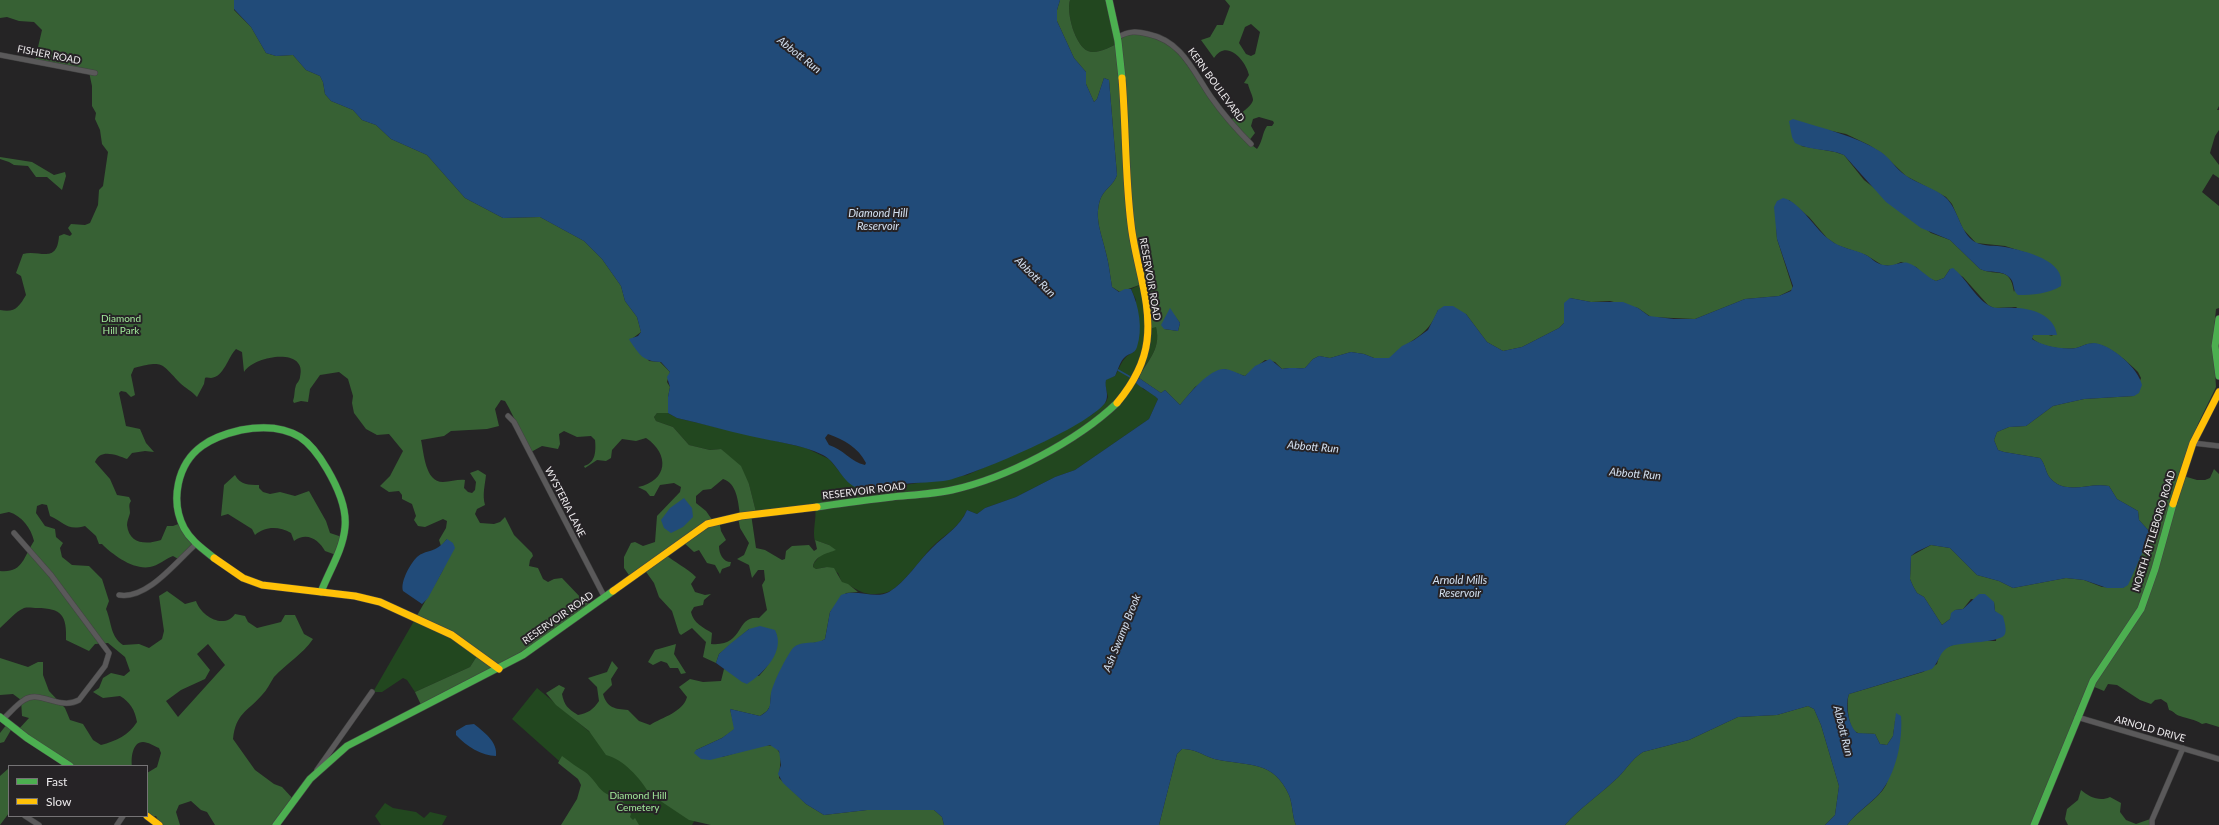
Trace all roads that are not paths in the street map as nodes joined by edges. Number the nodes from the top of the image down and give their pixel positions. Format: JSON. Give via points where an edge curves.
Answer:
{"nodes":[{"id":1,"x":1109,"y":0,"type":"edge"},
{"id":2,"x":1118,"y":36,"type":"junction"},
{"id":3,"x":0,"y":55,"type":"edge"},
{"id":4,"x":95,"y":73,"type":"dead end"},
{"id":5,"x":1251,"y":144,"type":"dead end"},
{"id":6,"x":2219,"y":319,"type":"edge"},
{"id":7,"x":2219,"y":376,"type":"edge"},
{"id":8,"x":2219,"y":392,"type":"edge"},
{"id":9,"x":508,"y":416,"type":"dead end"},
{"id":10,"x":2193,"y":443,"type":"junction"},
{"id":11,"x":2219,"y":446,"type":"edge"},
{"id":12,"x":14,"y":534,"type":"dead end"},
{"id":13,"x":196,"y":544,"type":"junction"},
{"id":14,"x":321,"y":592,"type":"junction"},
{"id":15,"x":119,"y":595,"type":"dead end"},
{"id":16,"x":605,"y":598,"type":"junction"},
{"id":17,"x":499,"y":668,"type":"junction"},
{"id":18,"x":372,"y":692,"type":"dead end"},
{"id":19,"x":2077,"y":717,"type":"junction"},
{"id":20,"x":2,"y":718,"type":"edge"},
{"id":21,"x":2182,"y":748,"type":"junction"},
{"id":22,"x":2219,"y":758,"type":"edge"},
{"id":23,"x":68,"y":765,"type":"edge"},
{"id":24,"x":310,"y":779,"type":"junction"},
{"id":25,"x":27,"y":817,"type":"edge"},
{"id":26,"x":148,"y":817,"type":"edge"},
{"id":27,"x":39,"y":825,"type":"edge"},
{"id":28,"x":159,"y":825,"type":"edge"},
{"id":29,"x":276,"y":825,"type":"edge"},
{"id":30,"x":2034,"y":825,"type":"edge"},
{"id":31,"x":2152,"y":825,"type":"edge"}],
"edges":[{"from":1,"to":2,"type":"street","name":"RESERVOIR ROAD"},
{"from":2,"to":5,"type":"street","name":"KERN BOULEVARD","via":[[1138,32],[1156,36],[1175,45],[1201,78],[1230,124]]},
{"from":2,"to":16,"type":"street","name":"RESERVOIR ROAD","via":[[1131,227],[1148,316],[1147,343],[1137,375],[1114,408],[1091,427],[1055,448],[989,478],[953,490],[761,513],[707,524]]},
{"from":3,"to":4,"type":"street","name":"FISHER ROAD"},
{"from":6,"to":7,"type":"street","via":[[2215,346]]},
{"from":8,"to":10,"type":"street","name":"NORTH ATTLEBORO ROAD"},
{"from":9,"to":16,"type":"street","name":"WYSTERIA LANE","via":[[514,422]]},
{"from":10,"to":11,"type":"street"},
{"from":10,"to":19,"type":"street","name":"NORTH ATTLEBORO ROAD","via":[[2141,609],[2092,681]]},
{"from":12,"to":20,"type":"street","via":[[51,574],[108,653],[108,661],[85,694],[72,704],[62,705],[32,697],[25,699]]},
{"from":13,"to":14,"type":"street","via":[[237,576],[250,582],[264,586]]},
{"from":13,"to":14,"type":"street","via":[[183,527],[176,504],[180,476],[188,460],[209,441],[227,434],[257,427],[288,431],[304,439],[317,452],[341,496],[344,508],[342,540]]},
{"from":13,"to":15,"type":"street","via":[[143,591],[130,596]]},
{"from":14,"to":17,"type":"street","via":[[364,597],[388,605],[452,635]]},
{"from":16,"to":17,"type":"street","name":"RESERVOIR ROAD","via":[[529,651]]},
{"from":17,"to":24,"type":"street","name":"RESERVOIR ROAD","via":[[363,736]]},
{"from":18,"to":24,"type":"street"},
{"from":19,"to":21,"type":"street","name":"ARNOLD DRIVE"},
{"from":19,"to":30,"type":"street","name":"NORTH ATTLEBORO ROAD"},
{"from":20,"to":23,"type":"street"},
{"from":21,"to":22,"type":"street","name":"ARNOLD DRIVE"},
{"from":21,"to":31,"type":"street"},
{"from":24,"to":29,"type":"street","name":"RESERVOIR ROAD"},
{"from":25,"to":27,"type":"street"},
{"from":26,"to":28,"type":"street"}]}
